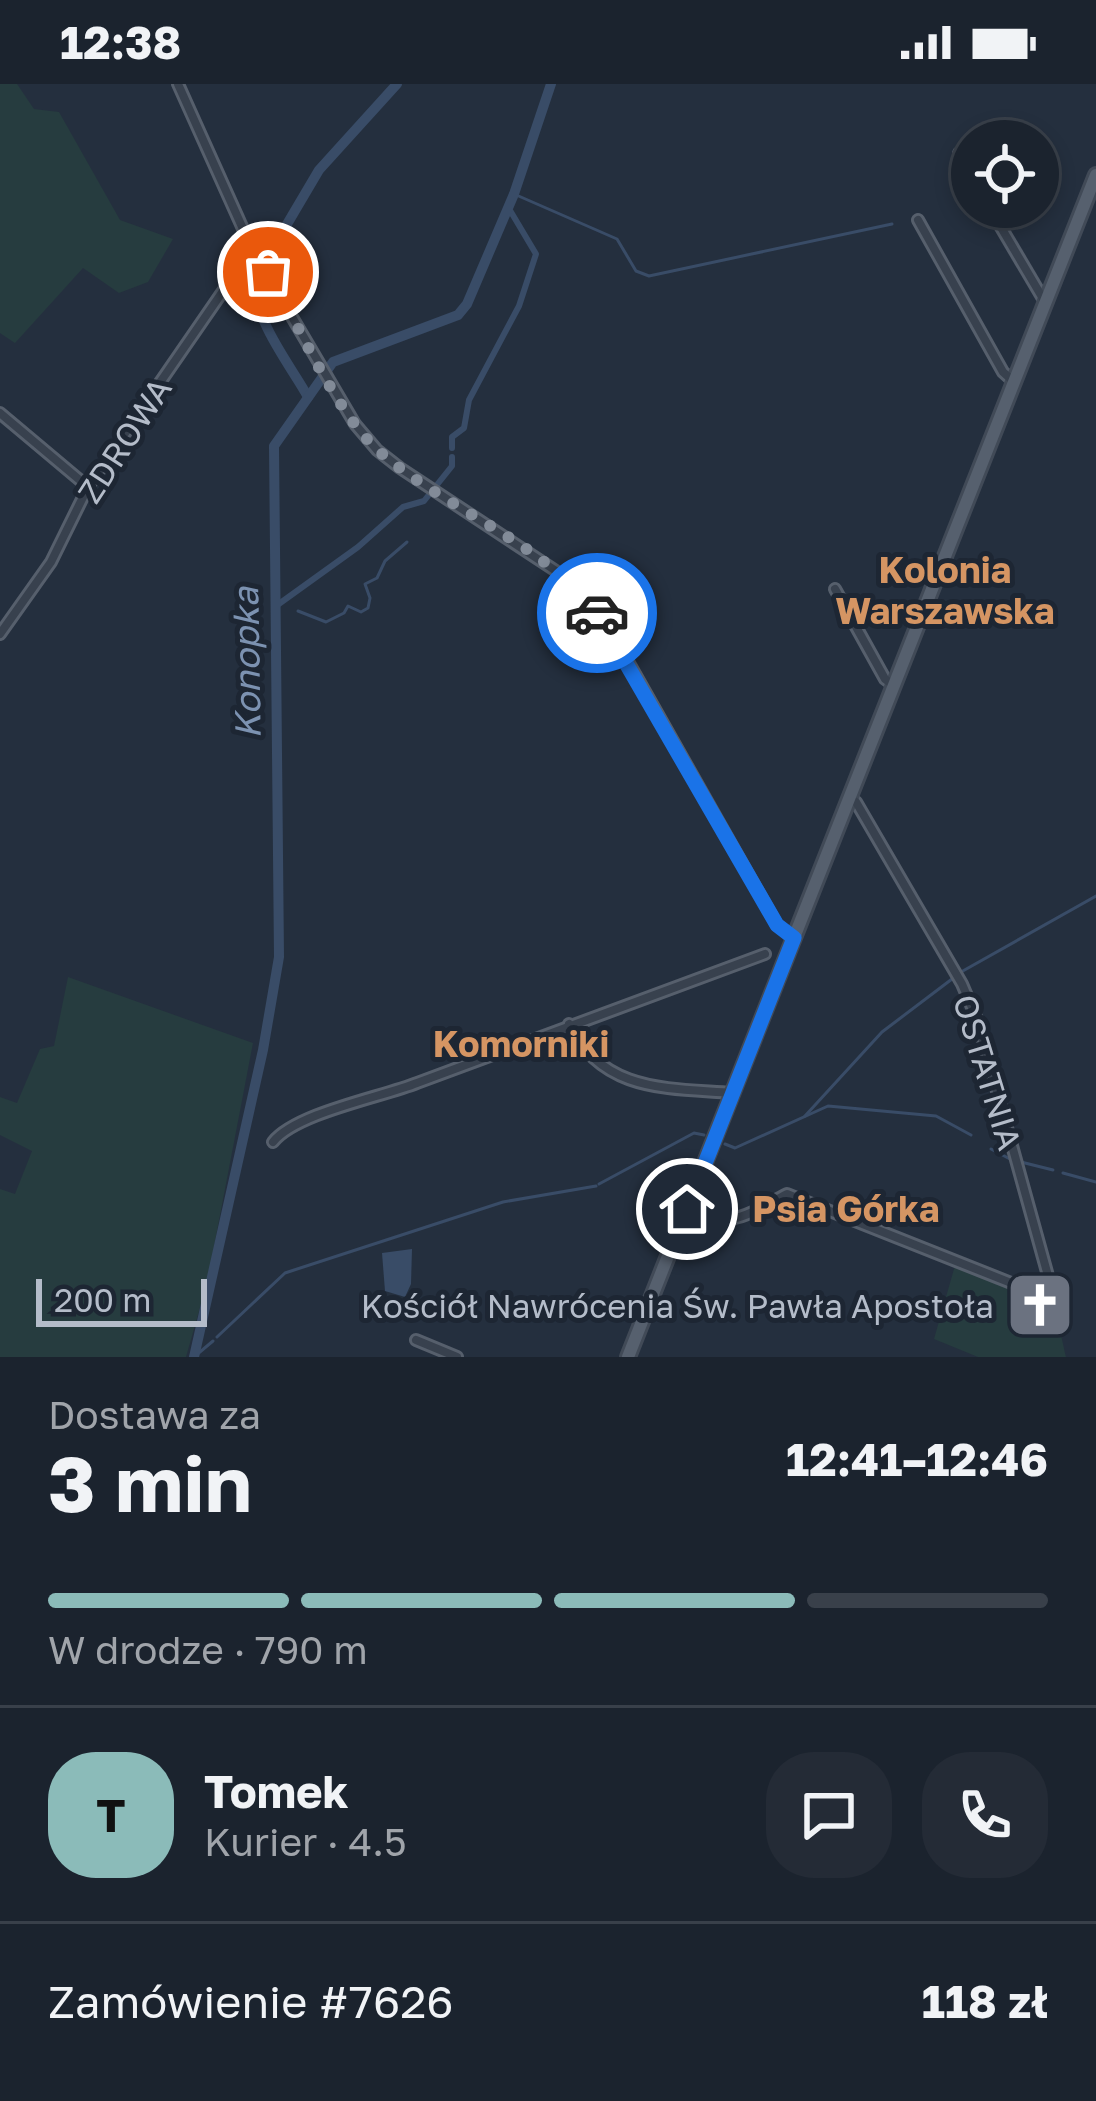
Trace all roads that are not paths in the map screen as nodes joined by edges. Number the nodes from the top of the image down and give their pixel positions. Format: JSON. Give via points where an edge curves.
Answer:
{"nodes":[{"id":1,"x":178,"y":84,"type":"edge"},
{"id":2,"x":1096,"y":176,"type":"edge"},
{"id":3,"x":918,"y":220,"type":"dead end"},
{"id":4,"x":1001,"y":228,"type":"edge"},
{"id":5,"x":256,"y":253,"type":"junction"},
{"id":6,"x":1046,"y":303,"type":"junction"},
{"id":7,"x":1013,"y":381,"type":"junction"},
{"id":8,"x":0,"y":413,"type":"edge"},
{"id":9,"x":88,"y":488,"type":"junction"},
{"id":10,"x":836,"y":589,"type":"dead end"},
{"id":11,"x":0,"y":634,"type":"edge"},
{"id":12,"x":893,"y":685,"type":"junction"},
{"id":13,"x":848,"y":799,"type":"junction"},
{"id":14,"x":794,"y":938,"type":"junction"},
{"id":15,"x":765,"y":954,"type":"dead end"},
{"id":16,"x":569,"y":1024,"type":"junction"},
{"id":17,"x":730,"y":1097,"type":"junction"},
{"id":18,"x":273,"y":1142,"type":"dead end"},
{"id":19,"x":687,"y":1209,"type":"junction"},
{"id":20,"x":416,"y":1340,"type":"dead end"},
{"id":21,"x":457,"y":1357,"type":"edge"},
{"id":22,"x":628,"y":1357,"type":"edge"}],
"edges":[{"from":1,"to":5,"type":"street"},
{"from":2,"to":6,"type":"main road"},
{"from":3,"to":7,"type":"street"},
{"from":4,"to":6,"type":"street"},
{"from":5,"to":9,"type":"street","name":"ZDROWA"},
{"from":5,"to":14,"type":"street","via":[[377,450],[589,602],[777,925]]},
{"from":6,"to":7,"type":"main road"},
{"from":7,"to":12,"type":"main road"},
{"from":8,"to":9,"type":"street"},
{"from":9,"to":11,"type":"street","name":"ZDROWA","via":[[51,562]]},
{"from":10,"to":12,"type":"street"},
{"from":12,"to":13,"type":"main road"},
{"from":13,"to":14,"type":"main road"},
{"from":13,"to":19,"type":"street","name":"OSTATNIA","via":[[962,984],[1055,1301],[788,1194],[721,1221]]},
{"from":14,"to":17,"type":"main road"},
{"from":15,"to":16,"type":"street"},
{"from":16,"to":17,"type":"street","via":[[622,1077],[658,1090]]},
{"from":16,"to":18,"type":"street","via":[[336,1109]]},
{"from":17,"to":19,"type":"main road"},
{"from":19,"to":22,"type":"main road"},
{"from":20,"to":21,"type":"street"}]}
